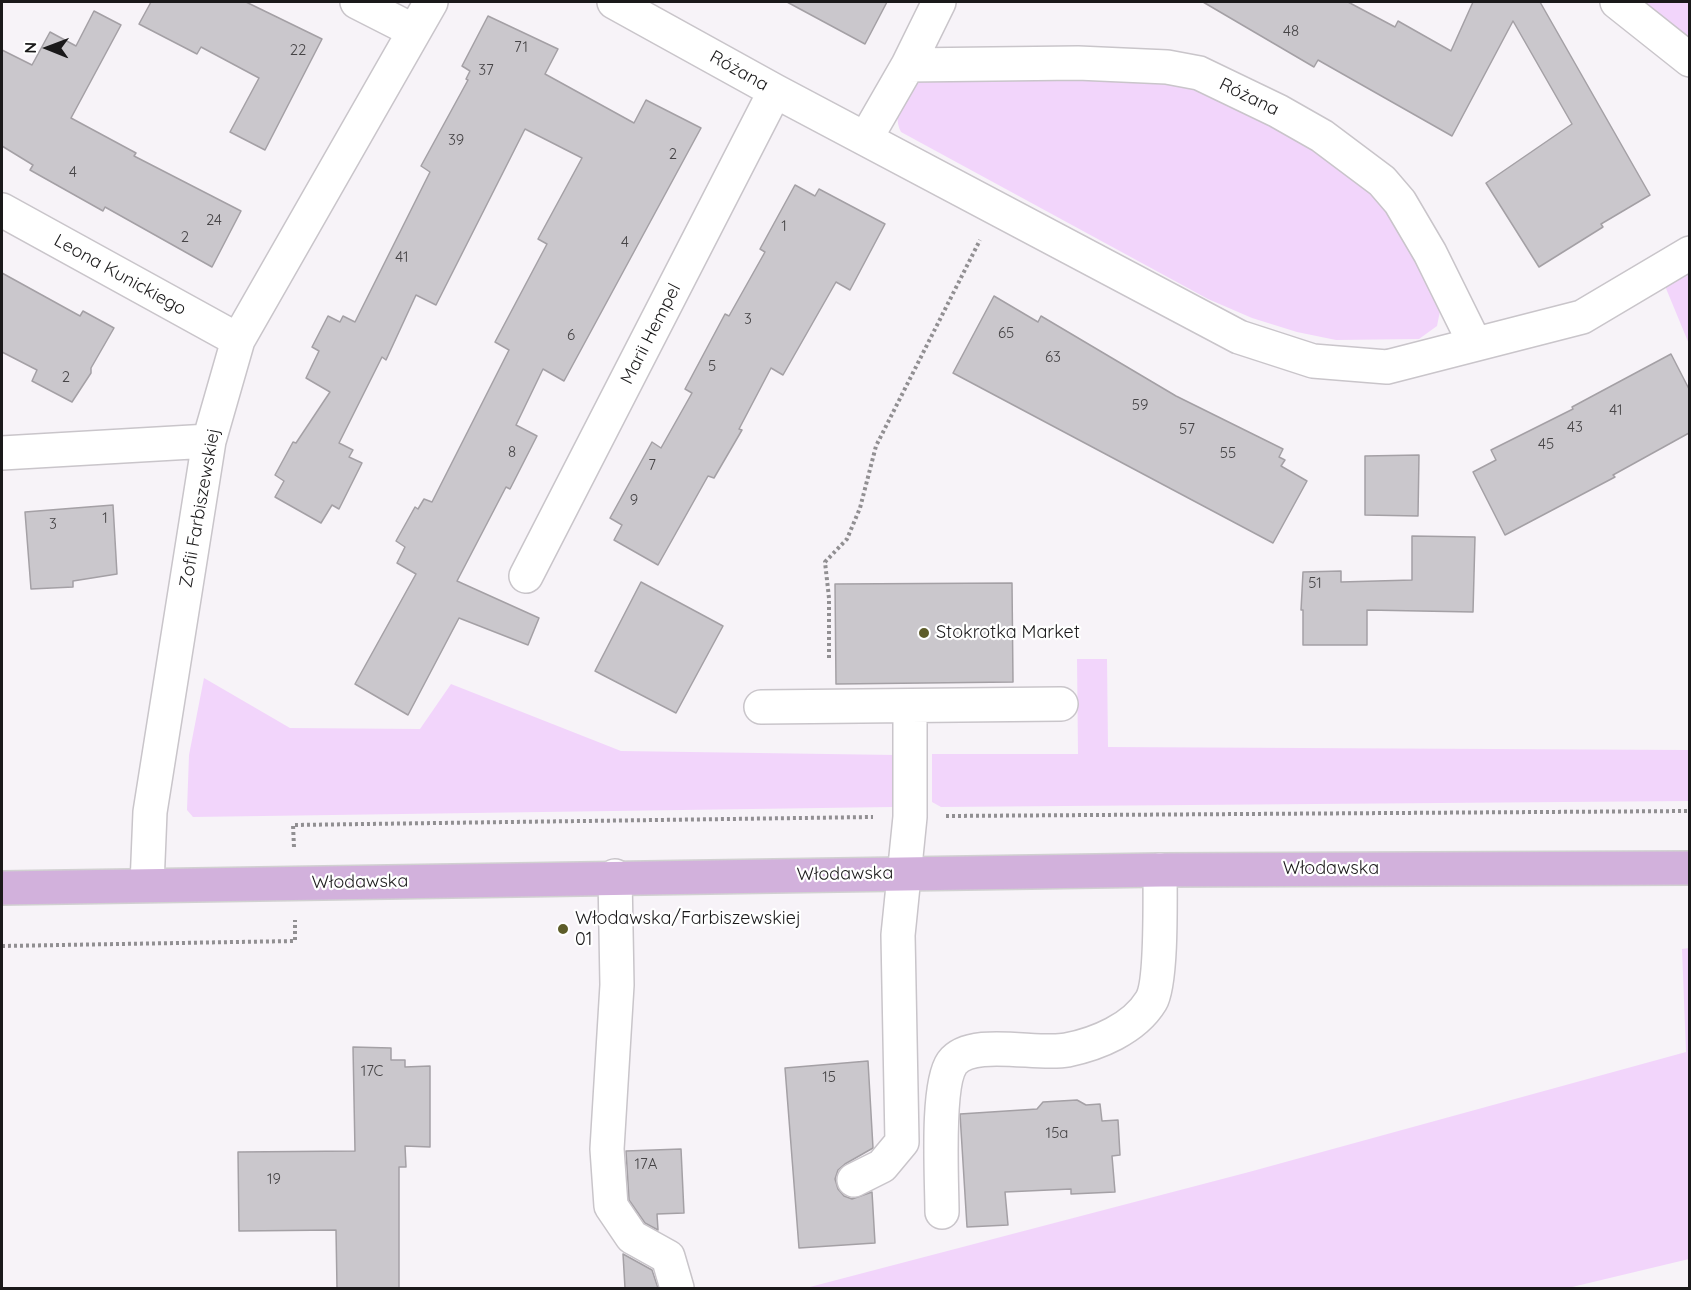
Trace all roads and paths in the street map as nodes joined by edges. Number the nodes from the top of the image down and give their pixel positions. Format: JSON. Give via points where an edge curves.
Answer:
{"nodes":[{"id":1,"x":357,"y":2,"type":"edge"},
{"id":2,"x":431,"y":2,"type":"edge"},
{"id":3,"x":614,"y":2,"type":"edge"},
{"id":4,"x":939,"y":2,"type":"edge"},
{"id":5,"x":1617,"y":2,"type":"edge"},
{"id":6,"x":414,"y":31,"type":"junction"},
{"id":7,"x":1689,"y":60,"type":"edge"},
{"id":8,"x":908,"y":64,"type":"junction"},
{"id":9,"x":775,"y":91,"type":"junction"},
{"id":10,"x":866,"y":138,"type":"junction"},
{"id":11,"x":2,"y":210,"type":"edge"},
{"id":12,"x":983,"y":234,"type":"dead end"},
{"id":13,"x":1689,"y":253,"type":"edge"},
{"id":14,"x":238,"y":340,"type":"junction"},
{"id":15,"x":1475,"y":344,"type":"junction"},
{"id":16,"x":208,"y":441,"type":"junction"},
{"id":17,"x":2,"y":453,"type":"edge"},
{"id":18,"x":526,"y":576,"type":"dead end"},
{"id":19,"x":830,"y":658,"type":"dead end"},
{"id":20,"x":1061,"y":704,"type":"dead end"},
{"id":21,"x":910,"y":706,"type":"junction"},
{"id":22,"x":761,"y":707,"type":"dead end"},
{"id":23,"x":1689,"y":811,"type":"edge"},
{"id":24,"x":910,"y":817,"type":"junction"},
{"id":25,"x":1689,"y":868,"type":"edge"},
{"id":26,"x":1160,"y":870,"type":"junction"},
{"id":27,"x":905,"y":874,"type":"junction"},
{"id":28,"x":615,"y":876,"type":"junction"},
{"id":29,"x":294,"y":883,"type":"junction"},
{"id":30,"x":147,"y":885,"type":"junction"},
{"id":31,"x":2,"y":888,"type":"edge"},
{"id":32,"x":2,"y":945,"type":"edge"},
{"id":33,"x":854,"y":1180,"type":"dead end"},
{"id":34,"x":942,"y":1212,"type":"dead end"},
{"id":35,"x":677,"y":1288,"type":"edge"}],
"edges":[{"from":1,"to":6,"type":"street"},
{"from":2,"to":6,"type":"street","name":"Zofii Farbiszewskiej"},
{"from":3,"to":9,"type":"street","name":"Różana"},
{"from":4,"to":8,"type":"street"},
{"from":5,"to":7,"type":"street"},
{"from":6,"to":14,"type":"street","name":"Zofii Farbiszewskiej"},
{"from":8,"to":10,"type":"street"},
{"from":8,"to":15,"type":"street","name":"Różana","via":[[1167,67],[1199,73],[1278,111],[1382,180],[1430,253]]},
{"from":9,"to":10,"type":"street","name":"Różana"},
{"from":9,"to":18,"type":"street","name":"Marii Hempel"},
{"from":10,"to":15,"type":"street","name":"Różana","via":[[1239,337],[1313,361],[1387,367]]},
{"from":11,"to":14,"type":"street","name":"Leona Kunickiego"},
{"from":12,"to":19,"type":"path","via":[[876,446],[860,508],[847,539],[825,562]]},
{"from":13,"to":15,"type":"street","name":"Różana","via":[[1582,317]]},
{"from":14,"to":16,"type":"street","name":"Zofii Farbiszewskiej"},
{"from":16,"to":17,"type":"street"},
{"from":16,"to":30,"type":"street","name":"Zofii Farbiszewskiej","via":[[150,813]]},
{"from":20,"to":21,"type":"street"},
{"from":21,"to":22,"type":"street"},
{"from":21,"to":24,"type":"street"},
{"from":23,"to":24,"type":"path"},
{"from":24,"to":27,"type":"street"},
{"from":24,"to":29,"type":"path","via":[[293,825]]},
{"from":25,"to":26,"type":"main road","name":"Włodawska"},
{"from":26,"to":27,"type":"main road","name":"Włodawska"},
{"from":26,"to":34,"type":"street","via":[[1158,952],[1152,1000],[1121,1031],[1066,1050],[972,1050],[952,1063],[943,1095]]},
{"from":27,"to":28,"type":"main road","name":"Włodawska"},
{"from":27,"to":33,"type":"street","via":[[898,935],[902,1142],[882,1166]]},
{"from":28,"to":29,"type":"main road","name":"Włodawska"},
{"from":28,"to":35,"type":"street","via":[[617,985],[607,1149],[611,1206],[632,1237],[668,1257]]},
{"from":29,"to":30,"type":"main road","name":"Włodawska"},
{"from":29,"to":32,"type":"path","via":[[295,941]]},
{"from":30,"to":31,"type":"main road","name":"Włodawska"}]}
